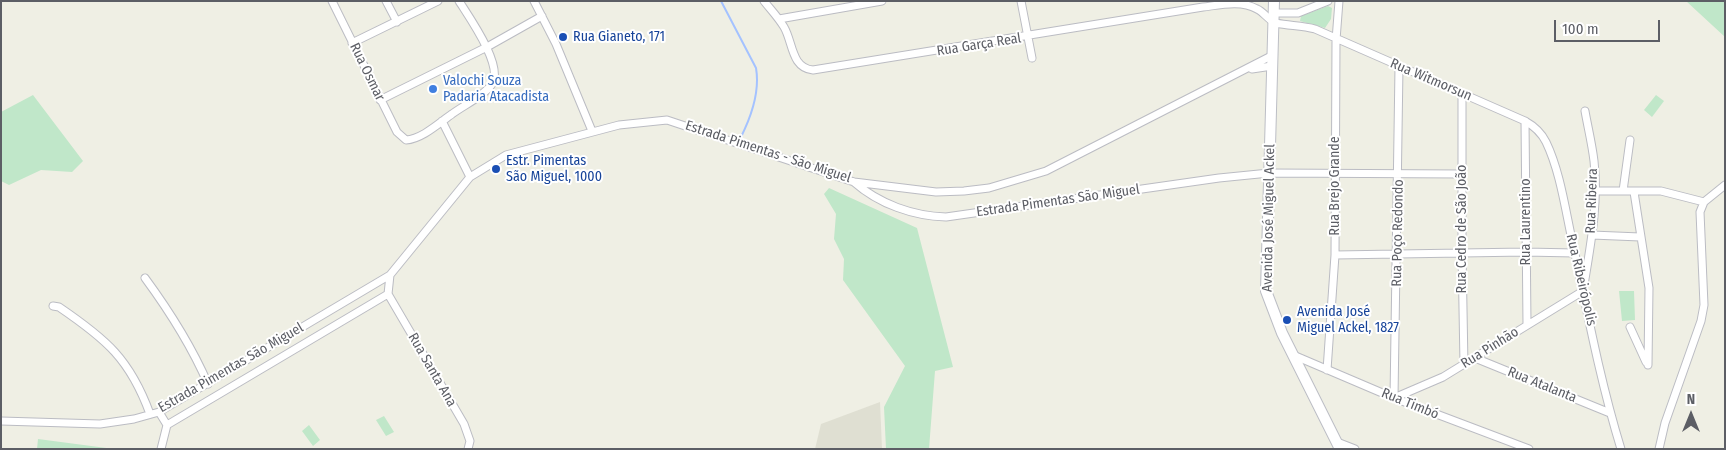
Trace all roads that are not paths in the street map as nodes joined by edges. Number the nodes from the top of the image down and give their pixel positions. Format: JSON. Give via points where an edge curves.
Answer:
{"nodes":[{"id":1,"x":332,"y":1,"type":"edge"},
{"id":2,"x":386,"y":1,"type":"edge"},
{"id":3,"x":438,"y":1,"type":"edge"},
{"id":4,"x":459,"y":1,"type":"edge"},
{"id":5,"x":534,"y":1,"type":"edge"},
{"id":6,"x":764,"y":1,"type":"edge"},
{"id":7,"x":882,"y":1,"type":"edge"},
{"id":8,"x":1021,"y":1,"type":"edge"},
{"id":9,"x":1241,"y":1,"type":"edge"},
{"id":10,"x":1274,"y":1,"type":"edge"},
{"id":11,"x":1328,"y":1,"type":"edge"},
{"id":12,"x":1339,"y":1,"type":"edge"},
{"id":13,"x":1202,"y":4,"type":"edge"},
{"id":14,"x":1232,"y":4,"type":"junction"},
{"id":15,"x":1298,"y":14,"type":"junction"},
{"id":16,"x":542,"y":16,"type":"junction"},
{"id":17,"x":1274,"y":18,"type":"junction"},
{"id":18,"x":779,"y":19,"type":"junction"},
{"id":19,"x":397,"y":22,"type":"junction"},
{"id":20,"x":1298,"y":25,"type":"junction"},
{"id":21,"x":1027,"y":37,"type":"junction"},
{"id":22,"x":1336,"y":40,"type":"junction"},
{"id":23,"x":352,"y":43,"type":"junction"},
{"id":24,"x":487,"y":47,"type":"junction"},
{"id":25,"x":1273,"y":56,"type":"junction"},
{"id":26,"x":1032,"y":58,"type":"dead end"},
{"id":27,"x":1272,"y":66,"type":"junction"},
{"id":28,"x":1399,"y":67,"type":"junction"},
{"id":29,"x":1247,"y":70,"type":"junction"},
{"id":30,"x":1462,"y":94,"type":"junction"},
{"id":31,"x":380,"y":100,"type":"junction"},
{"id":32,"x":1585,"y":111,"type":"dead end"},
{"id":33,"x":1525,"y":120,"type":"junction"},
{"id":34,"x":442,"y":121,"type":"junction"},
{"id":35,"x":592,"y":131,"type":"junction"},
{"id":36,"x":1630,"y":140,"type":"dead end"},
{"id":37,"x":1335,"y":172,"type":"junction"},
{"id":38,"x":1269,"y":173,"type":"junction"},
{"id":39,"x":1398,"y":173,"type":"junction"},
{"id":40,"x":1462,"y":174,"type":"junction"},
{"id":41,"x":470,"y":177,"type":"junction"},
{"id":42,"x":854,"y":182,"type":"junction"},
{"id":43,"x":1725,"y":184,"type":"edge"},
{"id":44,"x":1595,"y":191,"type":"junction"},
{"id":45,"x":1623,"y":191,"type":"junction"},
{"id":46,"x":1634,"y":192,"type":"junction"},
{"id":47,"x":1704,"y":202,"type":"junction"},
{"id":48,"x":1592,"y":235,"type":"junction"},
{"id":49,"x":1640,"y":237,"type":"junction"},
{"id":50,"x":1462,"y":252,"type":"junction"},
{"id":51,"x":1525,"y":252,"type":"junction"},
{"id":52,"x":1398,"y":253,"type":"junction"},
{"id":53,"x":1574,"y":253,"type":"junction"},
{"id":54,"x":1335,"y":255,"type":"junction"},
{"id":55,"x":390,"y":275,"type":"junction"},
{"id":56,"x":144,"y":278,"type":"dead end"},
{"id":57,"x":1583,"y":291,"type":"junction"},
{"id":58,"x":388,"y":294,"type":"junction"},
{"id":59,"x":53,"y":306,"type":"dead end"},
{"id":60,"x":1527,"y":324,"type":"junction"},
{"id":61,"x":1630,"y":327,"type":"dead end"},
{"id":62,"x":1293,"y":355,"type":"junction"},
{"id":63,"x":1475,"y":358,"type":"junction"},
{"id":64,"x":1464,"y":364,"type":"junction"},
{"id":65,"x":1327,"y":370,"type":"junction"},
{"id":66,"x":208,"y":384,"type":"junction"},
{"id":67,"x":1394,"y":398,"type":"junction"},
{"id":68,"x":159,"y":412,"type":"junction"},
{"id":69,"x":1610,"y":413,"type":"junction"},
{"id":70,"x":150,"y":414,"type":"junction"},
{"id":71,"x":1,"y":421,"type":"edge"},
{"id":72,"x":167,"y":425,"type":"junction"},
{"id":73,"x":1338,"y":445,"type":"edge"},
{"id":74,"x":161,"y":449,"type":"edge"},
{"id":75,"x":468,"y":449,"type":"edge"},
{"id":76,"x":1355,"y":449,"type":"edge"},
{"id":77,"x":1529,"y":449,"type":"edge"},
{"id":78,"x":1621,"y":449,"type":"edge"},
{"id":79,"x":1659,"y":449,"type":"edge"}],
"edges":[{"from":1,"to":23,"type":"street","name":"Rua Osmar"},
{"from":2,"to":19,"type":"street"},
{"from":3,"to":19,"type":"street"},
{"from":4,"to":24,"type":"street"},
{"from":5,"to":16,"type":"street"},
{"from":6,"to":18,"type":"street","name":"Rua Garça Real"},
{"from":7,"to":18,"type":"street"},
{"from":8,"to":21,"type":"street"},
{"from":9,"to":14,"type":"street"},
{"from":10,"to":17,"type":"street","name":"Avenida José Miguel Ackel"},
{"from":11,"to":15,"type":"street"},
{"from":12,"to":22,"type":"street","name":"Rua Brejo Grande"},
{"from":13,"to":14,"type":"street","name":"Rua Garça Real"},
{"from":13,"to":21,"type":"street","name":"Rua Garça Real"},
{"from":14,"to":17,"type":"street","via":[[1258,9]]},
{"from":15,"to":17,"type":"street"},
{"from":15,"to":20,"type":"street"},
{"from":16,"to":24,"type":"street"},
{"from":16,"to":35,"type":"street"},
{"from":17,"to":20,"type":"street","name":"Rua Witmorsun"},
{"from":17,"to":25,"type":"street","name":"Avenida José Miguel Ackel"},
{"from":18,"to":21,"type":"street","name":"Rua Garça Real","via":[[799,65],[805,70]]},
{"from":19,"to":23,"type":"street"},
{"from":20,"to":22,"type":"street","name":"Rua Witmorsun","via":[[1315,29]]},
{"from":21,"to":26,"type":"street"},
{"from":22,"to":28,"type":"street","name":"Rua Witmorsun"},
{"from":22,"to":37,"type":"street","name":"Rua Brejo Grande"},
{"from":23,"to":31,"type":"street","name":"Rua Osmar"},
{"from":24,"to":31,"type":"street"},
{"from":24,"to":34,"type":"street","via":[[494,71],[492,84]]},
{"from":25,"to":27,"type":"street","name":"Avenida José Miguel Ackel"},
{"from":25,"to":29,"type":"street","name":"Estrada Pimentas - São Miguel"},
{"from":27,"to":29,"type":"street"},
{"from":27,"to":38,"type":"street","name":"Avenida José Miguel Ackel"},
{"from":28,"to":30,"type":"street","name":"Rua Witmorsun"},
{"from":28,"to":39,"type":"street","name":"Rua Poço Redondo"},
{"from":29,"to":42,"type":"street","name":"Estrada Pimentas - São Miguel","via":[[1080,156],[1022,180],[964,191],[936,192]]},
{"from":30,"to":33,"type":"street","name":"Rua Witmorsun"},
{"from":30,"to":40,"type":"street","name":"Rua Cedro de São João"},
{"from":31,"to":34,"type":"street","name":"Rua Osmar","via":[[397,132],[406,140],[416,138]]},
{"from":32,"to":44,"type":"street","name":"Rua Ribeira","via":[[1594,161]]},
{"from":33,"to":51,"type":"street","name":"Rua Laurentino"},
{"from":33,"to":53,"type":"street","name":"Rua Ribeirópolis","via":[[1535,126],[1546,143]]},
{"from":34,"to":41,"type":"street"},
{"from":35,"to":41,"type":"street","name":"Estrada Pimentas São Miguel","via":[[506,155]]},
{"from":35,"to":42,"type":"street","name":"Estrada Pimentas - São Miguel","via":[[634,122],[667,120]]},
{"from":36,"to":45,"type":"street"},
{"from":37,"to":38,"type":"street","name":"Estrada Pimentas São Miguel"},
{"from":37,"to":39,"type":"street","name":"Estrada Pimentas São Miguel"},
{"from":37,"to":54,"type":"street","name":"Rua Brejo Grande"},
{"from":38,"to":42,"type":"street","name":"Estrada Pimentas São Miguel","via":[[946,217],[928,216],[896,207],[865,192]]},
{"from":38,"to":62,"type":"street","name":"Avenida José Miguel Ackel","via":[[1266,291]]},
{"from":39,"to":40,"type":"street","name":"Estrada Pimentas São Miguel"},
{"from":39,"to":52,"type":"street","name":"Rua Poço Redondo"},
{"from":40,"to":50,"type":"street","name":"Rua Cedro de São João"},
{"from":41,"to":55,"type":"street","name":"Estrada Pimentas São Miguel"},
{"from":43,"to":47,"type":"street"},
{"from":44,"to":45,"type":"street"},
{"from":44,"to":48,"type":"street","name":"Rua Ribeira"},
{"from":45,"to":46,"type":"street"},
{"from":46,"to":47,"type":"street","via":[[1673,193]]},
{"from":46,"to":49,"type":"street"},
{"from":47,"to":79,"type":"street","via":[[1699,223],[1704,286],[1701,321]]},
{"from":48,"to":49,"type":"street"},
{"from":48,"to":57,"type":"street","name":"Rua Ribeira"},
{"from":49,"to":61,"type":"street","via":[[1649,288],[1648,365]]},
{"from":50,"to":51,"type":"street"},
{"from":50,"to":52,"type":"street"},
{"from":50,"to":64,"type":"street","name":"Rua Cedro de São João"},
{"from":51,"to":53,"type":"street"},
{"from":51,"to":60,"type":"street","name":"Rua Laurentino"},
{"from":52,"to":54,"type":"street"},
{"from":52,"to":67,"type":"street","name":"Rua Poço Redondo"},
{"from":53,"to":57,"type":"street","name":"Rua Ribeirópolis"},
{"from":54,"to":65,"type":"street","name":"Rua Brejo Grande"},
{"from":55,"to":58,"type":"street"},
{"from":55,"to":66,"type":"street","name":"Estrada Pimentas São Miguel"},
{"from":56,"to":66,"type":"street","via":[[173,316]]},
{"from":57,"to":60,"type":"street","name":"Rua Pinhão"},
{"from":57,"to":69,"type":"street","name":"Rua Ribeirópolis"},
{"from":58,"to":72,"type":"street","name":"Estrada Pimentas São Miguel"},
{"from":58,"to":75,"type":"street","name":"Rua Santa Ana","via":[[464,424],[470,441]]},
{"from":59,"to":70,"type":"street","via":[[93,331],[121,357],[141,388]]},
{"from":60,"to":63,"type":"street","name":"Rua Pinhão"},
{"from":62,"to":65,"type":"street","name":"Rua Timbó"},
{"from":62,"to":73,"type":"street","name":"Avenida José Miguel Ackel"},
{"from":63,"to":64,"type":"street","name":"Rua Pinhão"},
{"from":63,"to":69,"type":"street","name":"Rua Atalanta"},
{"from":64,"to":67,"type":"street","name":"Rua Pinhão"},
{"from":65,"to":67,"type":"street","name":"Rua Timbó"},
{"from":66,"to":68,"type":"street","name":"Estrada Pimentas São Miguel"},
{"from":67,"to":77,"type":"street","name":"Rua Timbó"},
{"from":68,"to":70,"type":"street","name":"Estrada Pimentas São Miguel"},
{"from":68,"to":72,"type":"street"},
{"from":69,"to":78,"type":"street","name":"Rua Ribeirópolis"},
{"from":70,"to":71,"type":"street","name":"Estrada Pimentas São Miguel","via":[[100,424]]},
{"from":72,"to":74,"type":"street"},
{"from":73,"to":76,"type":"street"}]}
